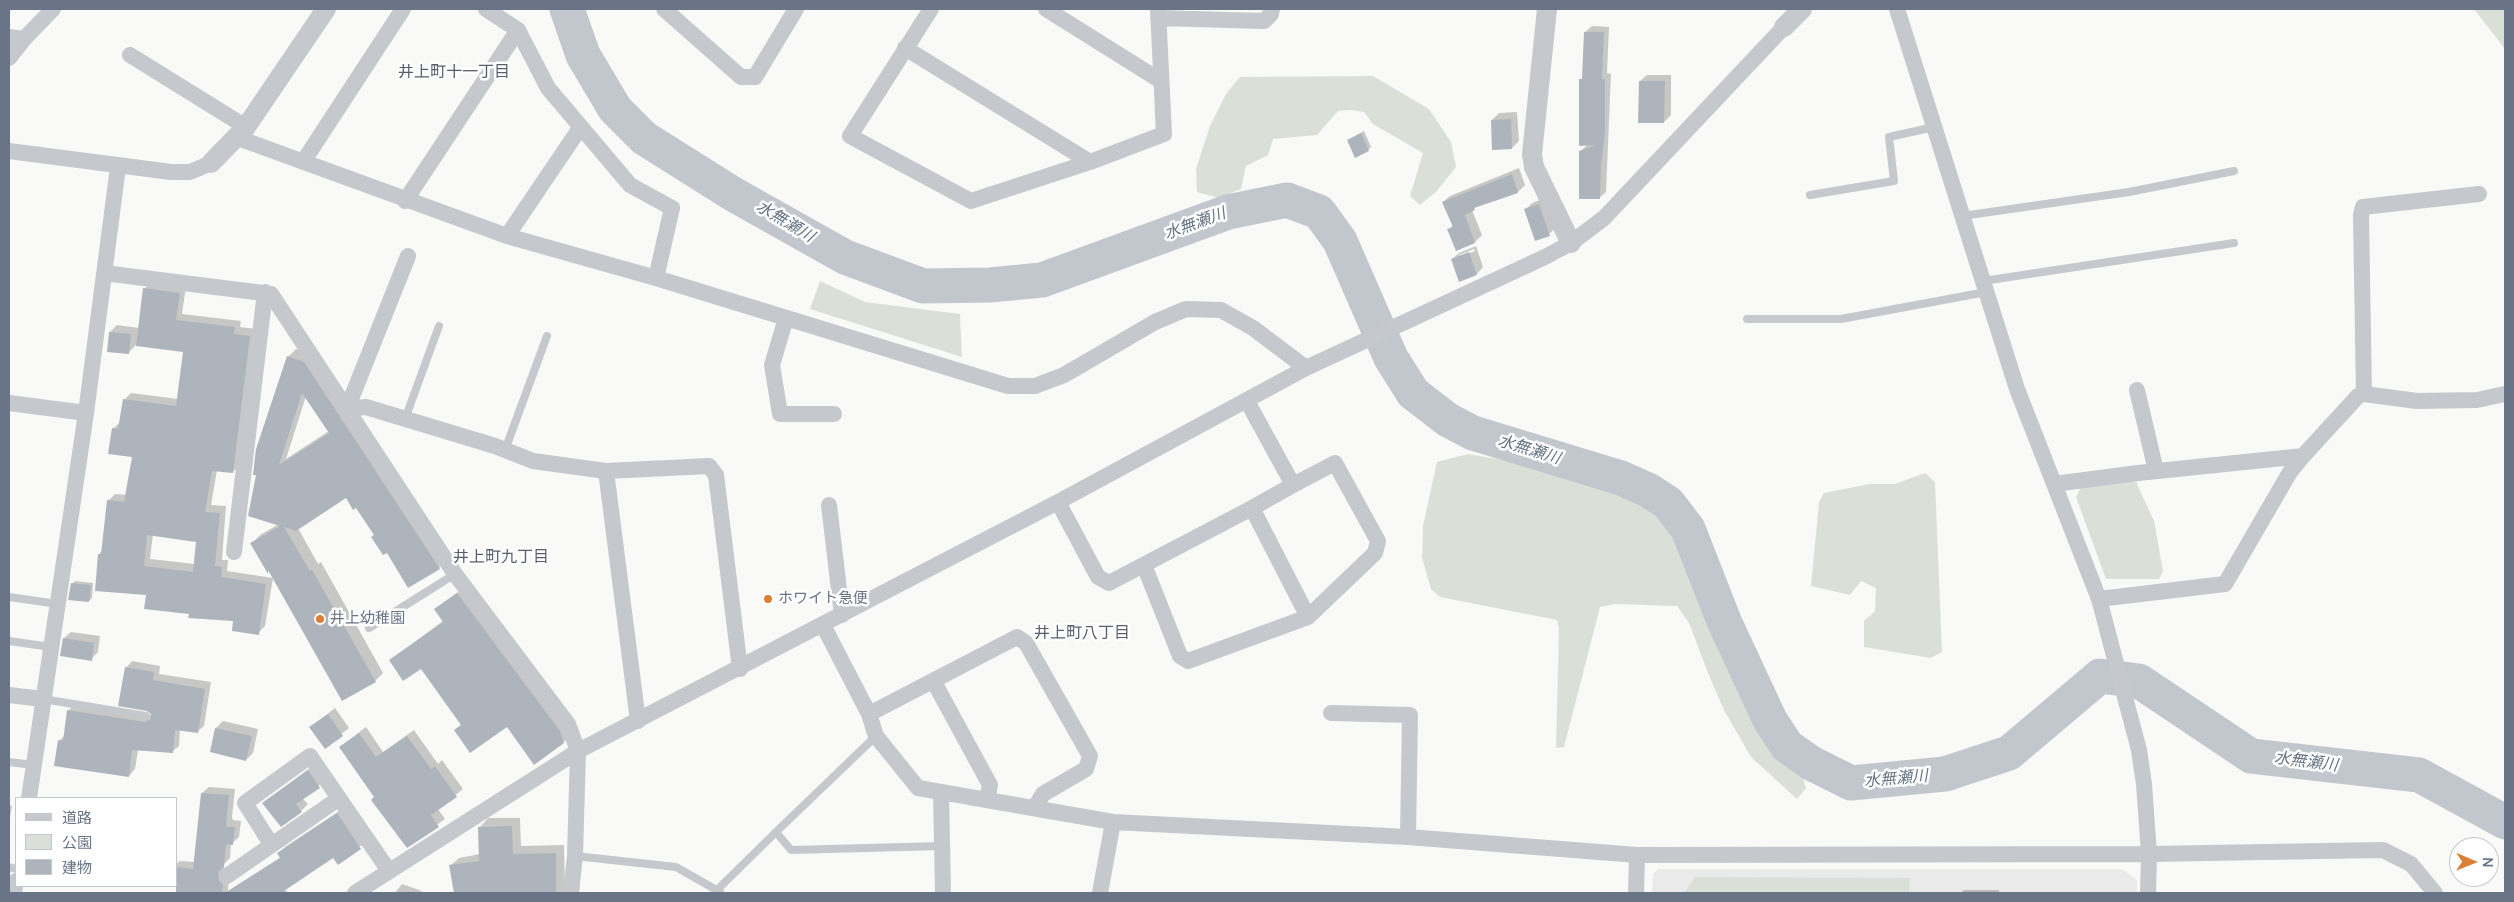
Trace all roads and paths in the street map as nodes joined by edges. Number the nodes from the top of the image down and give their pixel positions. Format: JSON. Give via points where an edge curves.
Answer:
{"nodes":[{"id":1,"x":53,"y":9,"type":"edge"},
{"id":2,"x":326,"y":9,"type":"edge"},
{"id":3,"x":403,"y":9,"type":"edge"},
{"id":4,"x":486,"y":9,"type":"edge"},
{"id":5,"x":796,"y":9,"type":"edge"},
{"id":6,"x":931,"y":9,"type":"edge"},
{"id":7,"x":1046,"y":9,"type":"edge"},
{"id":8,"x":1272,"y":9,"type":"edge"},
{"id":9,"x":1547,"y":9,"type":"edge"},
{"id":10,"x":1802,"y":9,"type":"edge"},
{"id":11,"x":1897,"y":9,"type":"edge"},
{"id":12,"x":673,"y":12,"type":"edge"},
{"id":13,"x":1158,"y":13,"type":"edge"},
{"id":14,"x":1784,"y":27,"type":"joint"},
{"id":15,"x":518,"y":30,"type":"junction"},
{"id":16,"x":16,"y":38,"type":"edge"},
{"id":17,"x":905,"y":48,"type":"junction"},
{"id":18,"x":130,"y":55,"type":"dead end"},
{"id":19,"x":9,"y":58,"type":"edge"},
{"id":20,"x":1161,"y":81,"type":"junction"},
{"id":21,"x":1934,"y":127,"type":"junction"},
{"id":22,"x":580,"y":128,"type":"junction"},
{"id":23,"x":242,"y":132,"type":"junction"},
{"id":24,"x":9,"y":151,"type":"edge"},
{"id":25,"x":304,"y":162,"type":"junction"},
{"id":26,"x":1090,"y":162,"type":"junction"},
{"id":27,"x":211,"y":164,"type":"joint"},
{"id":28,"x":118,"y":167,"type":"junction"},
{"id":29,"x":2234,"y":171,"type":"dead end"},
{"id":30,"x":2479,"y":194,"type":"dead end"},
{"id":31,"x":1810,"y":195,"type":"dead end"},
{"id":32,"x":405,"y":201,"type":"junction"},
{"id":33,"x":1962,"y":216,"type":"junction"},
{"id":34,"x":507,"y":236,"type":"junction"},
{"id":35,"x":1571,"y":243,"type":"junction"},
{"id":36,"x":2234,"y":244,"type":"dead end"},
{"id":37,"x":408,"y":256,"type":"dead end"},
{"id":38,"x":104,"y":272,"type":"junction"},
{"id":39,"x":656,"y":278,"type":"junction"},
{"id":40,"x":1985,"y":286,"type":"junction"},
{"id":41,"x":265,"y":292,"type":"junction"},
{"id":42,"x":786,"y":318,"type":"junction"},
{"id":43,"x":1747,"y":319,"type":"dead end"},
{"id":44,"x":440,"y":326,"type":"dead end"},
{"id":45,"x":547,"y":336,"type":"dead end"},
{"id":46,"x":1306,"y":368,"type":"junction"},
{"id":47,"x":2136,"y":390,"type":"dead end"},
{"id":48,"x":2364,"y":394,"type":"junction"},
{"id":49,"x":2505,"y":394,"type":"edge"},
{"id":50,"x":1247,"y":401,"type":"junction"},
{"id":51,"x":9,"y":404,"type":"edge"},
{"id":52,"x":347,"y":409,"type":"junction"},
{"id":53,"x":86,"y":413,"type":"junction"},
{"id":54,"x":834,"y":414,"type":"dead end"},
{"id":55,"x":406,"y":419,"type":"junction"},
{"id":56,"x":505,"y":450,"type":"junction"},
{"id":57,"x":2303,"y":456,"type":"junction"},
{"id":58,"x":606,"y":471,"type":"junction"},
{"id":59,"x":2156,"y":471,"type":"junction"},
{"id":60,"x":2054,"y":484,"type":"junction"},
{"id":61,"x":1293,"y":485,"type":"junction"},
{"id":62,"x":1058,"y":502,"type":"junction"},
{"id":63,"x":829,"y":505,"type":"dead end"},
{"id":64,"x":1252,"y":508,"type":"junction"},
{"id":65,"x":234,"y":552,"type":"dead end"},
{"id":66,"x":1144,"y":565,"type":"junction"},
{"id":67,"x":454,"y":574,"type":"junction"},
{"id":68,"x":9,"y":597,"type":"edge"},
{"id":69,"x":2099,"y":599,"type":"junction"},
{"id":70,"x":58,"y":604,"type":"junction"},
{"id":71,"x":842,"y":616,"type":"junction"},
{"id":72,"x":1308,"y":618,"type":"junction"},
{"id":73,"x":823,"y":626,"type":"junction"},
{"id":74,"x":369,"y":628,"type":"dead end"},
{"id":75,"x":9,"y":641,"type":"edge"},
{"id":76,"x":51,"y":647,"type":"junction"},
{"id":77,"x":740,"y":669,"type":"junction"},
{"id":78,"x":934,"y":682,"type":"junction"},
{"id":79,"x":9,"y":695,"type":"edge"},
{"id":80,"x":43,"y":699,"type":"junction"},
{"id":81,"x":1331,"y":712,"type":"dead end"},
{"id":82,"x":869,"y":714,"type":"junction"},
{"id":83,"x":146,"y":716,"type":"dead end"},
{"id":84,"x":638,"y":721,"type":"junction"},
{"id":85,"x":876,"y":736,"type":"junction"},
{"id":86,"x":578,"y":751,"type":"junction"},
{"id":87,"x":9,"y":762,"type":"edge"},
{"id":88,"x":34,"y":765,"type":"junction"},
{"id":89,"x":941,"y":792,"type":"junction"},
{"id":90,"x":29,"y":797,"type":"edge"},
{"id":91,"x":338,"y":799,"type":"junction"},
{"id":92,"x":987,"y":800,"type":"junction"},
{"id":93,"x":1035,"y":807,"type":"junction"},
{"id":94,"x":1113,"y":822,"type":"junction"},
{"id":95,"x":776,"y":832,"type":"junction"},
{"id":96,"x":1408,"y":837,"type":"junction"},
{"id":97,"x":271,"y":844,"type":"junction"},
{"id":98,"x":942,"y":846,"type":"junction"},
{"id":99,"x":2148,"y":854,"type":"junction"},
{"id":100,"x":1637,"y":855,"type":"junction"},
{"id":101,"x":575,"y":856,"type":"junction"},
{"id":102,"x":389,"y":871,"type":"junction"},
{"id":103,"x":227,"y":876,"type":"dead end"},
{"id":104,"x":719,"y":892,"type":"edge"},
{"id":105,"x":355,"y":893,"type":"edge"},
{"id":106,"x":571,"y":893,"type":"edge"},
{"id":107,"x":943,"y":893,"type":"edge"},
{"id":108,"x":1100,"y":893,"type":"edge"},
{"id":109,"x":1636,"y":893,"type":"edge"},
{"id":110,"x":2148,"y":893,"type":"edge"},
{"id":111,"x":2436,"y":893,"type":"edge"}],
"edges":[{"from":1,"to":16,"type":"street"},
{"from":2,"to":23,"type":"street"},
{"from":3,"to":25,"type":"street"},
{"from":4,"to":15,"type":"street"},
{"from":5,"to":12,"type":"street","via":[[755,77],[741,77]]},
{"from":6,"to":17,"type":"street"},
{"from":7,"to":20,"type":"street"},
{"from":8,"to":13,"type":"street","via":[[1264,21]]},
{"from":9,"to":35,"type":"street","via":[[1532,154],[1534,167]]},
{"from":10,"to":14,"type":"street"},
{"from":11,"to":21,"type":"street"},
{"from":13,"to":20,"type":"street"},
{"from":14,"to":35,"type":"street","via":[[1604,218]]},
{"from":15,"to":22,"type":"street","via":[[548,88]]},
{"from":15,"to":32,"type":"street"},
{"from":16,"to":19,"type":"street"},
{"from":17,"to":26,"type":"street"},
{"from":17,"to":26,"type":"street","via":[[850,136],[971,202]]},
{"from":18,"to":23,"type":"street"},
{"from":20,"to":26,"type":"street","via":[[1164,134]]},
{"from":21,"to":31,"type":"lane","via":[[1889,138],[1894,181]]},
{"from":21,"to":33,"type":"street"},
{"from":22,"to":34,"type":"street"},
{"from":22,"to":39,"type":"street","via":[[630,185],[672,208]]},
{"from":23,"to":25,"type":"street"},
{"from":23,"to":27,"type":"street"},
{"from":24,"to":28,"type":"street"},
{"from":25,"to":32,"type":"street"},
{"from":27,"to":28,"type":"street","via":[[190,172]]},
{"from":28,"to":38,"type":"street"},
{"from":29,"to":33,"type":"lane","via":[[2129,192]]},
{"from":30,"to":48,"type":"street","via":[[2363,207]]},
{"from":32,"to":34,"type":"street"},
{"from":33,"to":40,"type":"street"},
{"from":34,"to":39,"type":"street"},
{"from":35,"to":46,"type":"street"},
{"from":36,"to":40,"type":"lane"},
{"from":37,"to":52,"type":"street"},
{"from":38,"to":41,"type":"street"},
{"from":38,"to":53,"type":"street"},
{"from":39,"to":42,"type":"street"},
{"from":40,"to":43,"type":"lane","via":[[1841,319]]},
{"from":40,"to":60,"type":"street","via":[[2017,389]]},
{"from":41,"to":52,"type":"street","via":[[271,294]]},
{"from":41,"to":65,"type":"street"},
{"from":42,"to":46,"type":"street","via":[[1008,386],[1035,386],[1064,375],[1155,322],[1186,309],[1222,310],[1253,328]]},
{"from":42,"to":54,"type":"street","via":[[772,365],[780,414]]},
{"from":44,"to":55,"type":"lane"},
{"from":45,"to":56,"type":"lane"},
{"from":46,"to":50,"type":"street"},
{"from":47,"to":59,"type":"street"},
{"from":48,"to":49,"type":"street","via":[[2417,401],[2477,400]]},
{"from":48,"to":57,"type":"street","via":[[2358,396]]},
{"from":50,"to":61,"type":"street"},
{"from":50,"to":62,"type":"street"},
{"from":51,"to":53,"type":"street"},
{"from":52,"to":55,"type":"street","via":[[366,407]]},
{"from":52,"to":67,"type":"street"},
{"from":53,"to":70,"type":"street"},
{"from":55,"to":56,"type":"street"},
{"from":56,"to":58,"type":"street","via":[[533,461]]},
{"from":57,"to":59,"type":"street"},
{"from":57,"to":69,"type":"street","via":[[2290,472],[2225,584]]},
{"from":58,"to":77,"type":"street","via":[[709,466],[716,475]]},
{"from":58,"to":84,"type":"street"},
{"from":59,"to":60,"type":"street"},
{"from":60,"to":69,"type":"street"},
{"from":61,"to":64,"type":"street"},
{"from":61,"to":72,"type":"street","via":[[1335,463],[1378,541],[1375,553]]},
{"from":62,"to":66,"type":"street","via":[[1103,581],[1109,583]]},
{"from":62,"to":71,"type":"street"},
{"from":63,"to":71,"type":"street"},
{"from":64,"to":66,"type":"street"},
{"from":64,"to":72,"type":"street"},
{"from":66,"to":72,"type":"street","via":[[1180,656],[1188,661]]},
{"from":67,"to":74,"type":"lane"},
{"from":67,"to":86,"type":"street","via":[[568,724]]},
{"from":68,"to":70,"type":"lane"},
{"from":69,"to":99,"type":"street","via":[[2139,750]]},
{"from":70,"to":76,"type":"street"},
{"from":71,"to":73,"type":"street"},
{"from":73,"to":77,"type":"street"},
{"from":73,"to":82,"type":"street"},
{"from":75,"to":76,"type":"lane"},
{"from":76,"to":80,"type":"street"},
{"from":77,"to":84,"type":"street"},
{"from":78,"to":82,"type":"street"},
{"from":78,"to":92,"type":"street","via":[[990,785]]},
{"from":78,"to":93,"type":"street","via":[[1017,637],[1026,643],[1090,756],[1086,769],[1043,794]]},
{"from":79,"to":80,"type":"street"},
{"from":80,"to":83,"type":"lane"},
{"from":80,"to":88,"type":"street"},
{"from":81,"to":96,"type":"street","via":[[1410,715]]},
{"from":82,"to":85,"type":"street"},
{"from":84,"to":86,"type":"street"},
{"from":85,"to":89,"type":"street","via":[[918,788]]},
{"from":85,"to":95,"type":"lane"},
{"from":86,"to":101,"type":"street"},
{"from":86,"to":102,"type":"street"},
{"from":87,"to":88,"type":"lane"},
{"from":88,"to":90,"type":"street"},
{"from":89,"to":92,"type":"street"},
{"from":89,"to":98,"type":"street"},
{"from":91,"to":97,"type":"street"},
{"from":91,"to":97,"type":"street","via":[[310,756],[245,803]]},
{"from":91,"to":102,"type":"street"},
{"from":92,"to":93,"type":"street"},
{"from":93,"to":94,"type":"street"},
{"from":94,"to":96,"type":"street"},
{"from":94,"to":108,"type":"street"},
{"from":95,"to":98,"type":"lane","via":[[791,850]]},
{"from":95,"to":104,"type":"lane"},
{"from":96,"to":100,"type":"street"},
{"from":97,"to":103,"type":"street"},
{"from":98,"to":107,"type":"street"},
{"from":99,"to":100,"type":"street"},
{"from":99,"to":110,"type":"street"},
{"from":99,"to":111,"type":"street","via":[[2383,850],[2411,864]]},
{"from":100,"to":109,"type":"street"},
{"from":101,"to":104,"type":"lane","via":[[676,867]]},
{"from":101,"to":106,"type":"street"},
{"from":102,"to":105,"type":"street"}]}
